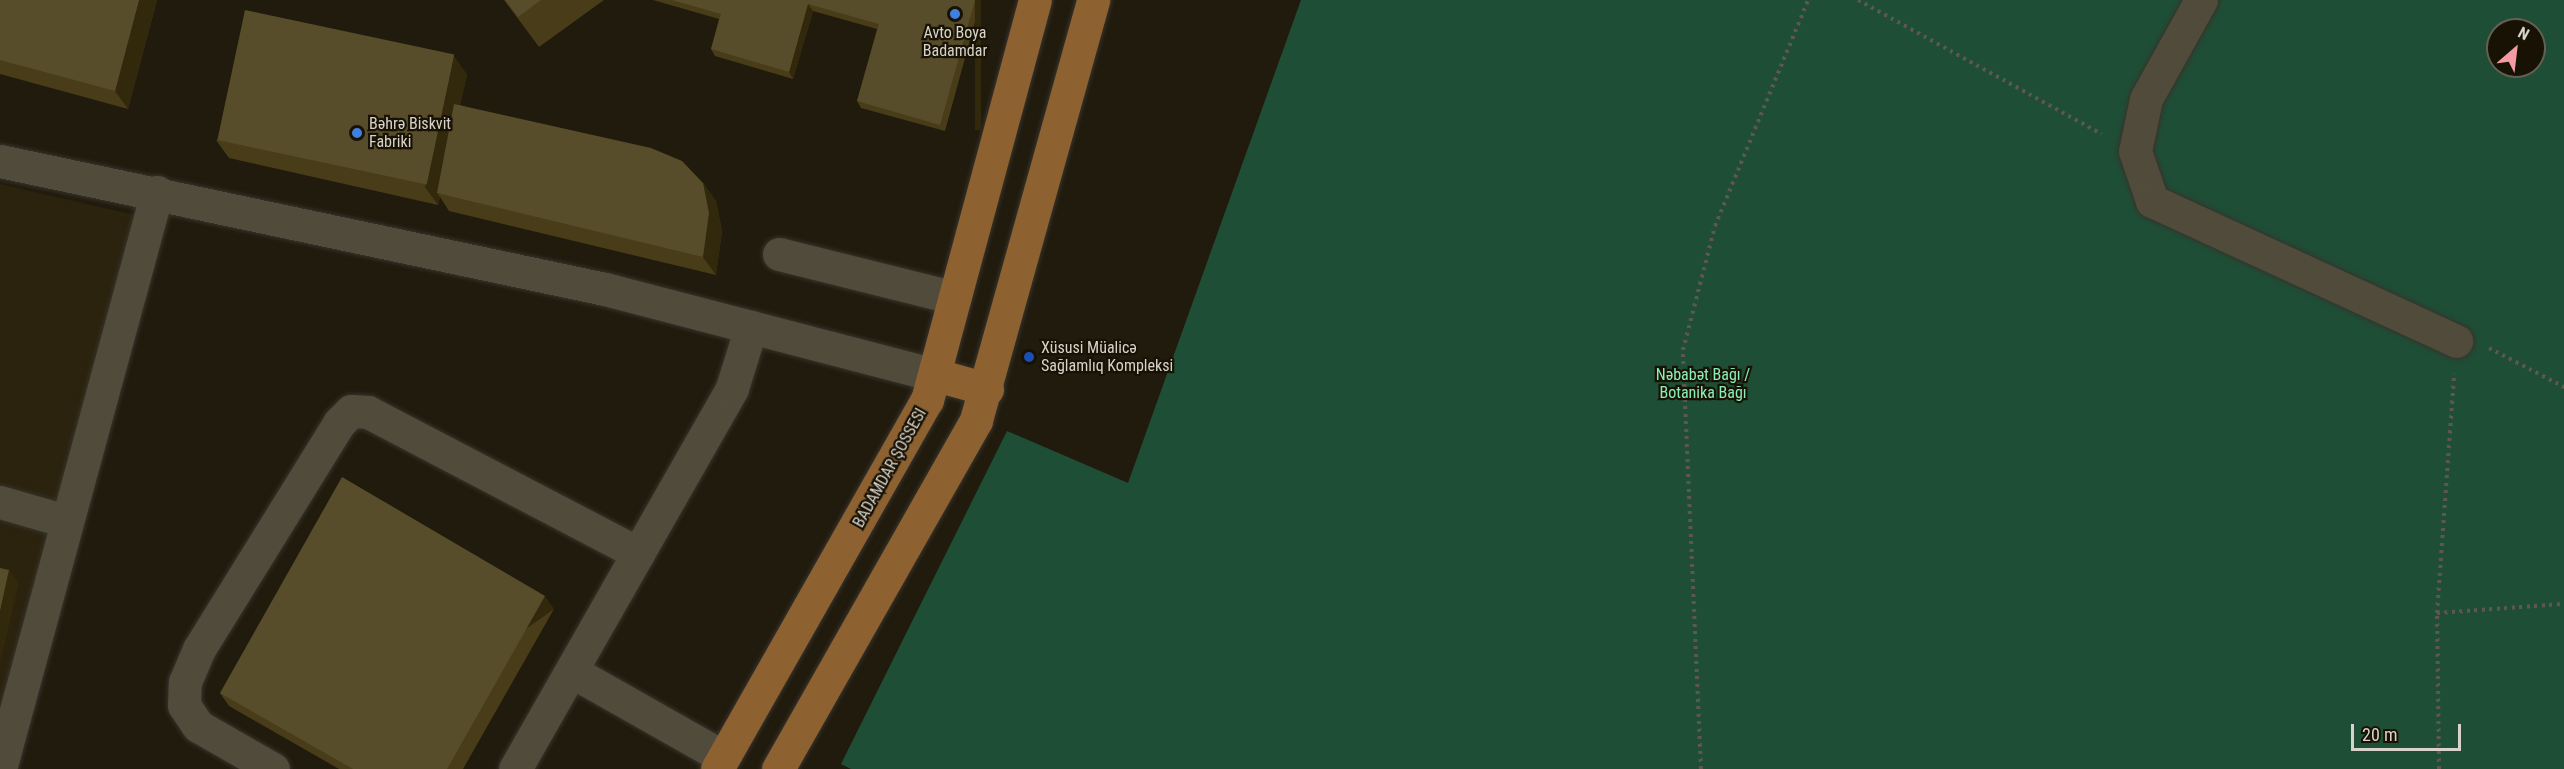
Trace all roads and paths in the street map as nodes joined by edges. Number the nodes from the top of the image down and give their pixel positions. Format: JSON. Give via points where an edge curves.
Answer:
{"nodes":[{"id":1,"x":1035,"y":0,"type":"edge"},
{"id":2,"x":1093,"y":0,"type":"edge"},
{"id":3,"x":1808,"y":0,"type":"edge"},
{"id":4,"x":1858,"y":0,"type":"edge"},
{"id":5,"x":2201,"y":0,"type":"edge"},
{"id":6,"x":2135,"y":152,"type":"junction"},
{"id":7,"x":0,"y":161,"type":"edge"},
{"id":8,"x":157,"y":192,"type":"junction"},
{"id":9,"x":779,"y":254,"type":"dead end"},
{"id":10,"x":955,"y":298,"type":"junction"},
{"id":11,"x":751,"y":327,"type":"junction"},
{"id":12,"x":2456,"y":341,"type":"junction"},
{"id":13,"x":936,"y":375,"type":"junction"},
{"id":14,"x":2564,"y":387,"type":"edge"},
{"id":15,"x":987,"y":389,"type":"junction"},
{"id":16,"x":0,"y":502,"type":"edge"},
{"id":17,"x":66,"y":521,"type":"junction"},
{"id":18,"x":638,"y":553,"type":"junction"},
{"id":19,"x":2564,"y":604,"type":"edge"},
{"id":20,"x":2437,"y":613,"type":"junction"},
{"id":21,"x":573,"y":672,"type":"junction"},
{"id":22,"x":728,"y":765,"type":"edge"},
{"id":23,"x":0,"y":769,"type":"edge"},
{"id":24,"x":273,"y":769,"type":"edge"},
{"id":25,"x":515,"y":769,"type":"edge"},
{"id":26,"x":778,"y":769,"type":"edge"},
{"id":27,"x":1701,"y":769,"type":"edge"},
{"id":28,"x":2439,"y":769,"type":"edge"}],
"edges":[{"from":1,"to":10,"type":"main road","name":"BADAMDAR ŞOSSESI"},
{"from":2,"to":15,"type":"main road"},
{"from":3,"to":27,"type":"path","via":[[1715,226],[1683,350]]},
{"from":4,"to":6,"type":"path"},
{"from":5,"to":6,"type":"lane","via":[[2146,99]]},
{"from":6,"to":12,"type":"lane","via":[[2152,201]]},
{"from":7,"to":8,"type":"lane"},
{"from":8,"to":11,"type":"lane","via":[[605,289]]},
{"from":8,"to":17,"type":"lane"},
{"from":9,"to":10,"type":"lane"},
{"from":10,"to":13,"type":"main road","name":"BADAMDAR ŞOSSESI"},
{"from":11,"to":13,"type":"lane"},
{"from":11,"to":18,"type":"lane","via":[[732,388]]},
{"from":12,"to":14,"type":"path","via":[[2499,351]]},
{"from":12,"to":20,"type":"path"},
{"from":13,"to":15,"type":"main road"},
{"from":13,"to":22,"type":"main road","name":"BADAMDAR ŞOSSESI","via":[[916,424]]},
{"from":15,"to":26,"type":"main road","via":[[965,443]]},
{"from":16,"to":17,"type":"lane"},
{"from":17,"to":23,"type":"lane"},
{"from":18,"to":21,"type":"lane"},
{"from":18,"to":24,"type":"lane","via":[[368,412],[351,411],[339,423],[199,649],[185,682],[184,705],[198,726]]},
{"from":19,"to":20,"type":"path"},
{"from":20,"to":28,"type":"path"},
{"from":21,"to":22,"type":"lane"},
{"from":21,"to":25,"type":"lane"}]}
